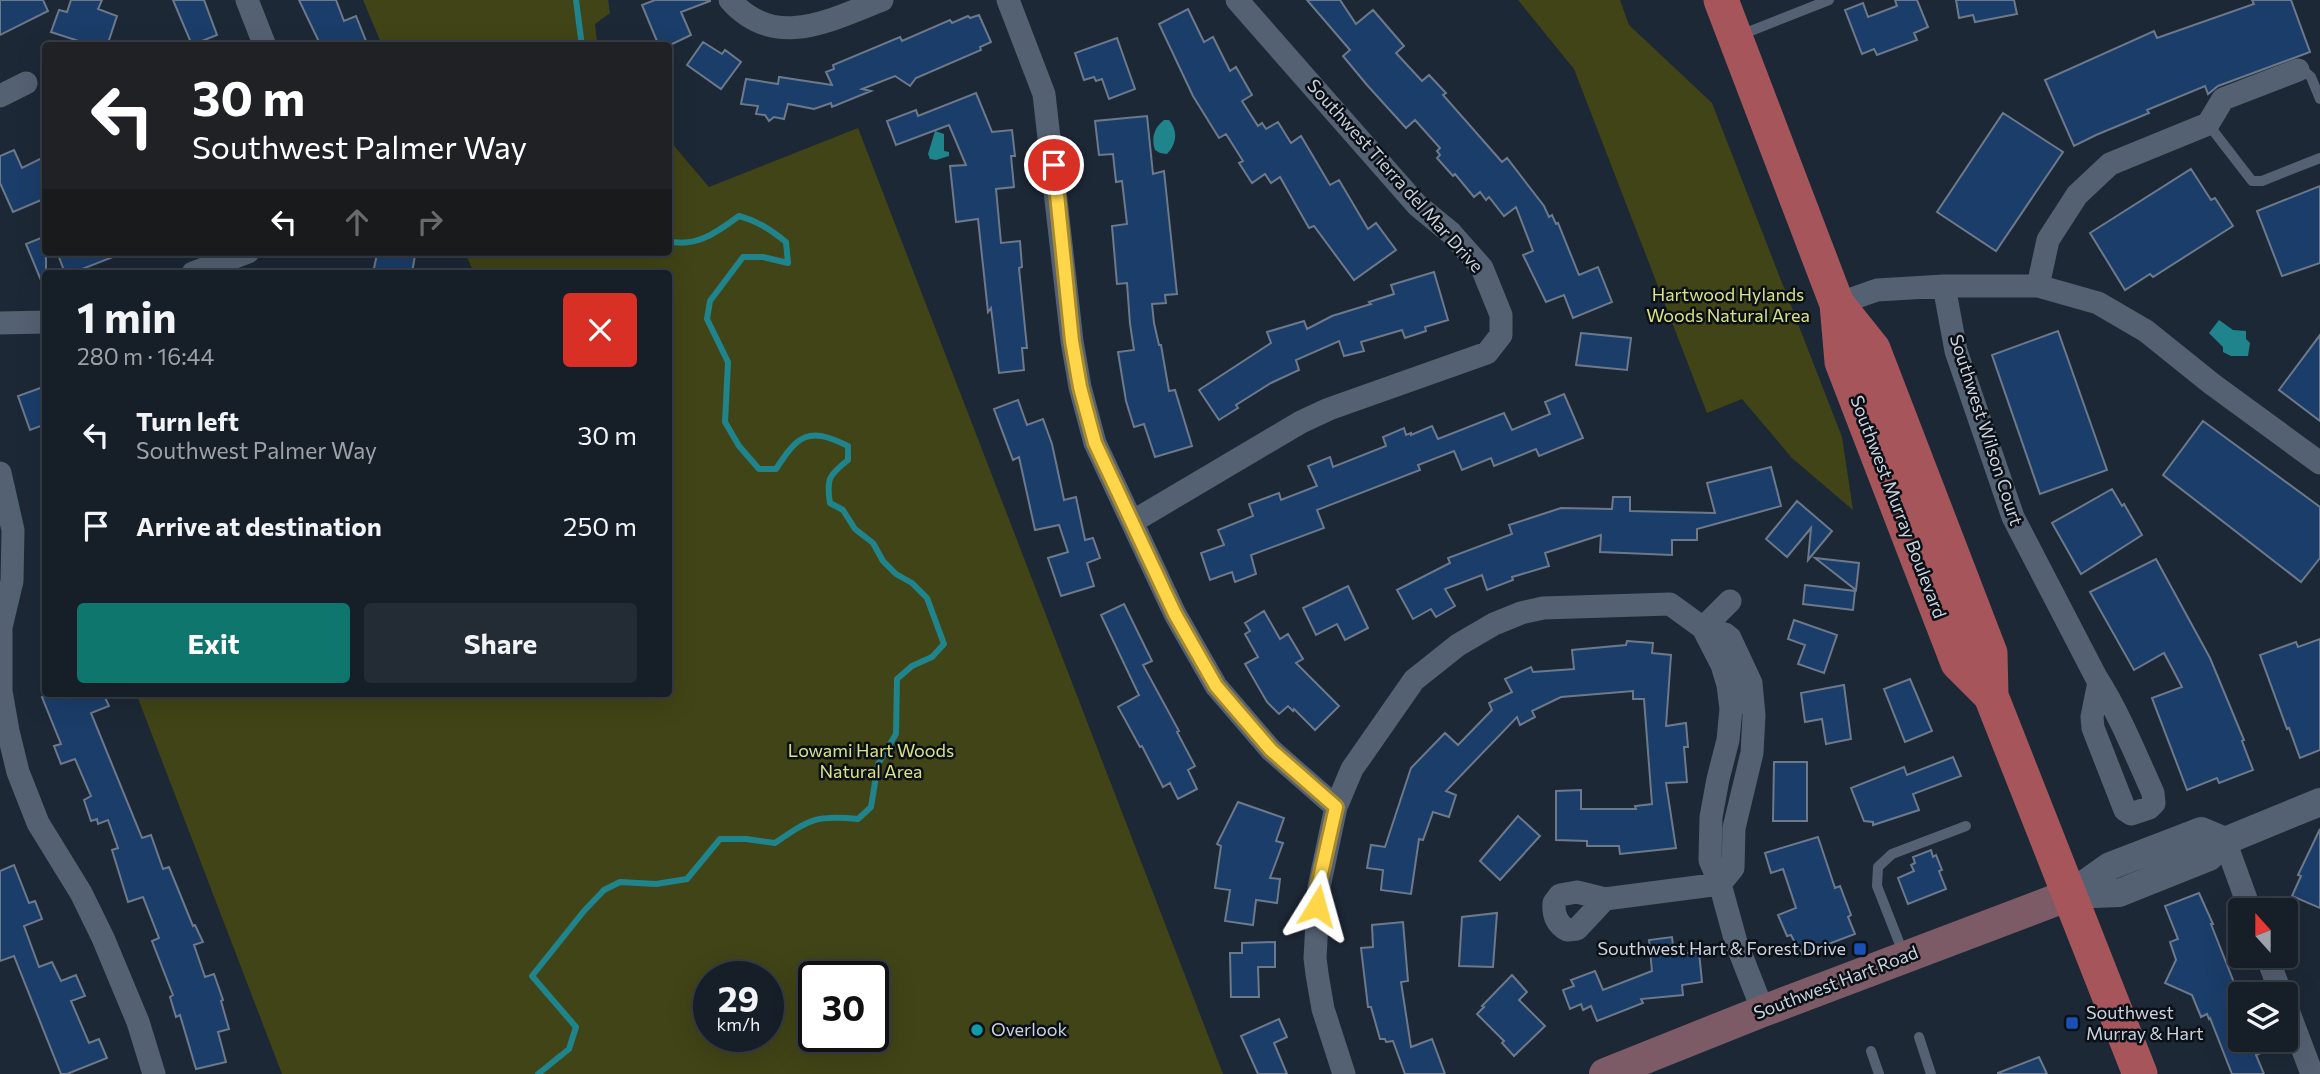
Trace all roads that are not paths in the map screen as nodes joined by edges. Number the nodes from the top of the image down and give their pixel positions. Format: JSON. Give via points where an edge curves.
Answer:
{"nodes":[{"id":1,"x":247,"y":0,"type":"edge"},
{"id":2,"x":730,"y":0,"type":"edge"},
{"id":3,"x":882,"y":0,"type":"edge"},
{"id":4,"x":1008,"y":0,"type":"edge"},
{"id":5,"x":1237,"y":0,"type":"edge"},
{"id":6,"x":1721,"y":0,"type":"edge"},
{"id":7,"x":1829,"y":0,"type":"edge"},
{"id":8,"x":1735,"y":37,"type":"junction"},
{"id":9,"x":263,"y":42,"type":"edge"},
{"id":10,"x":2298,"y":71,"type":"joint"},
{"id":11,"x":26,"y":83,"type":"dead end"},
{"id":12,"x":0,"y":96,"type":"edge"},
{"id":13,"x":2320,"y":99,"type":"edge"},
{"id":14,"x":2208,"y":124,"type":"junction"},
{"id":15,"x":2320,"y":158,"type":"edge"},
{"id":16,"x":238,"y":256,"type":"edge"},
{"id":17,"x":201,"y":270,"type":"edge"},
{"id":18,"x":1944,"y":286,"type":"junction"},
{"id":19,"x":2038,"y":286,"type":"junction"},
{"id":20,"x":1838,"y":304,"type":"junction"},
{"id":21,"x":42,"y":322,"type":"edge"},
{"id":22,"x":0,"y":323,"type":"edge"},
{"id":23,"x":2320,"y":463,"type":"edge"},
{"id":24,"x":0,"y":473,"type":"edge"},
{"id":25,"x":1132,"y":522,"type":"junction"},
{"id":26,"x":1730,"y":601,"type":"dead end"},
{"id":27,"x":0,"y":627,"type":"edge"},
{"id":28,"x":1703,"y":628,"type":"junction"},
{"id":29,"x":2099,"y":682,"type":"junction"},
{"id":30,"x":2320,"y":802,"type":"edge"},
{"id":31,"x":1336,"y":807,"type":"junction"},
{"id":32,"x":1966,"y":826,"type":"dead end"},
{"id":33,"x":2225,"y":841,"type":"junction"},
{"id":34,"x":1720,"y":884,"type":"junction"},
{"id":35,"x":2069,"y":895,"type":"junction"},
{"id":36,"x":2246,"y":898,"type":"edge"},
{"id":37,"x":1605,"y":899,"type":"dead end"},
{"id":38,"x":1905,"y":957,"type":"junction"},
{"id":39,"x":1763,"y":1011,"type":"junction"},
{"id":40,"x":1919,"y":1037,"type":"dead end"},
{"id":41,"x":2298,"y":1037,"type":"edge"},
{"id":42,"x":1871,"y":1051,"type":"dead end"},
{"id":43,"x":155,"y":1074,"type":"edge"},
{"id":44,"x":1344,"y":1074,"type":"edge"},
{"id":45,"x":1605,"y":1074,"type":"edge"},
{"id":46,"x":1880,"y":1074,"type":"edge"},
{"id":47,"x":1931,"y":1074,"type":"edge"},
{"id":48,"x":2140,"y":1074,"type":"edge"},
{"id":49,"x":2312,"y":1074,"type":"edge"}],
"edges":[{"from":1,"to":9,"type":"street"},
{"from":2,"to":3,"type":"street","via":[[741,12],[778,29],[816,26]]},
{"from":4,"to":25,"type":"street","via":[[1044,94],[1080,387],[1095,443]]},
{"from":5,"to":25,"type":"street","name":"Southwest Tierra del Mar Drive","via":[[1417,205],[1451,233],[1482,268],[1501,315],[1501,335],[1487,353],[1301,422]]},
{"from":6,"to":8,"type":"main road","name":"Southwest Murray Boulevard"},
{"from":7,"to":8,"type":"lane"},
{"from":8,"to":20,"type":"main road","name":"Southwest Murray Boulevard"},
{"from":10,"to":13,"type":"lane","via":[[2311,77]]},
{"from":10,"to":14,"type":"street","via":[[2223,99]]},
{"from":11,"to":12,"type":"street"},
{"from":14,"to":15,"type":"lane","via":[[2252,181]]},
{"from":14,"to":19,"type":"street","via":[[2110,164],[2077,195],[2048,240]]},
{"from":16,"to":17,"type":"street"},
{"from":18,"to":19,"type":"street"},
{"from":18,"to":20,"type":"street","via":[[1877,290]]},
{"from":18,"to":29,"type":"street","name":"Southwest Wilson Court","via":[[1956,351],[2012,517]]},
{"from":19,"to":23,"type":"street","via":[[2098,303],[2146,331]]},
{"from":20,"to":35,"type":"main road","name":"Southwest Murray Boulevard","via":[[1873,349],[1990,653],[1991,696]]},
{"from":21,"to":22,"type":"street"},
{"from":24,"to":27,"type":"street","via":[[13,530],[12,582]]},
{"from":25,"to":31,"type":"street","via":[[1175,614],[1216,686],[1271,750]]},
{"from":26,"to":28,"type":"street"},
{"from":27,"to":43,"type":"street","via":[[1,691],[18,772],[38,823],[103,937]]},
{"from":28,"to":31,"type":"street","via":[[1671,604],[1544,608],[1494,624],[1413,680],[1352,769]]},
{"from":28,"to":34,"type":"street","via":[[1728,685],[1731,709],[1711,817],[1710,860]]},
{"from":29,"to":29,"type":"street","name":"Southwest Wilson Court","via":[[2153,793],[2154,803],[2131,814],[2125,810],[2093,728]]},
{"from":30,"to":33,"type":"street","name":"Southwest Hart Road"},
{"from":31,"to":44,"type":"street","via":[[1318,887],[1315,958],[1324,1009]]},
{"from":32,"to":38,"type":"lane","via":[[1892,854],[1878,867],[1877,886]]},
{"from":33,"to":35,"type":"street","name":"Southwest Hart Road","via":[[2209,857],[2119,893]]},
{"from":33,"to":36,"type":"street"},
{"from":34,"to":37,"type":"street"},
{"from":34,"to":39,"type":"street"},
{"from":35,"to":38,"type":"main road","name":"Southwest Hart Road"},
{"from":35,"to":48,"type":"main road","name":"Southwest Murray Boulevard"},
{"from":38,"to":39,"type":"main road","name":"Southwest Hart Road"},
{"from":39,"to":45,"type":"main road","name":"Southwest Hart Road","via":[[1655,1060]]},
{"from":40,"to":47,"type":"lane"},
{"from":41,"to":49,"type":"street"},
{"from":42,"to":46,"type":"lane"}]}
